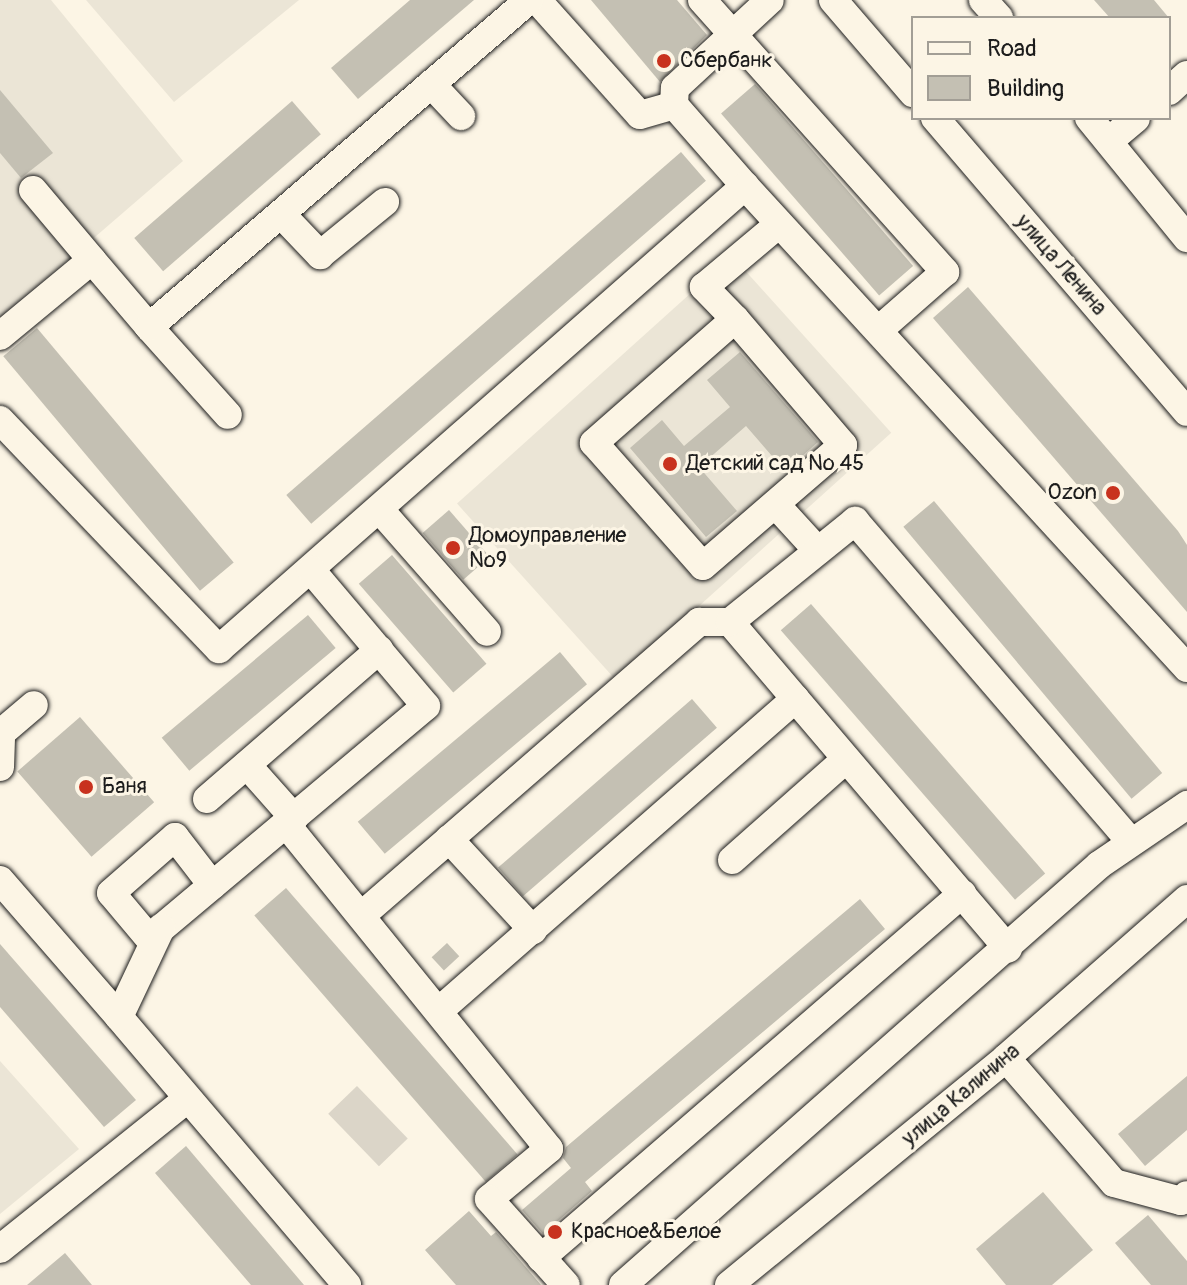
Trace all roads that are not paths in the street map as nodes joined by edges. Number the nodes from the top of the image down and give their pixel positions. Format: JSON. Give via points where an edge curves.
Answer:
{"nodes":[{"id":1,"x":529,"y":0,"type":"edge"},
{"id":2,"x":537,"y":0,"type":"edge"},
{"id":3,"x":702,"y":0,"type":"edge"},
{"id":4,"x":770,"y":0,"type":"edge"},
{"id":5,"x":833,"y":0,"type":"edge"},
{"id":6,"x":983,"y":0,"type":"edge"},
{"id":7,"x":997,"y":16,"type":"edge"},
{"id":8,"x":734,"y":36,"type":"junction"},
{"id":9,"x":1187,"y":75,"type":"edge"},
{"id":10,"x":431,"y":84,"type":"junction"},
{"id":11,"x":1171,"y":89,"type":"edge"},
{"id":12,"x":911,"y":91,"type":"edge"},
{"id":13,"x":674,"y":105,"type":"junction"},
{"id":14,"x":461,"y":116,"type":"dead end"},
{"id":15,"x":937,"y":120,"type":"edge"},
{"id":16,"x":1091,"y":120,"type":"edge"},
{"id":17,"x":1134,"y":120,"type":"edge"},
{"id":18,"x":1109,"y":141,"type":"junction"},
{"id":19,"x":745,"y":186,"type":"junction"},
{"id":20,"x":33,"y":190,"type":"dead end"},
{"id":21,"x":385,"y":202,"type":"dead end"},
{"id":22,"x":281,"y":214,"type":"junction"},
{"id":23,"x":778,"y":225,"type":"junction"},
{"id":24,"x":1187,"y":238,"type":"edge"},
{"id":25,"x":92,"y":260,"type":"junction"},
{"id":26,"x":735,"y":319,"type":"junction"},
{"id":27,"x":149,"y":327,"type":"junction"},
{"id":28,"x":880,"y":329,"type":"junction"},
{"id":29,"x":0,"y":336,"type":"edge"},
{"id":30,"x":1187,"y":412,"type":"edge"},
{"id":31,"x":228,"y":415,"type":"dead end"},
{"id":32,"x":0,"y":420,"type":"edge"},
{"id":33,"x":776,"y":505,"type":"junction"},
{"id":34,"x":380,"y":510,"type":"junction"},
{"id":35,"x":818,"y":551,"type":"junction"},
{"id":36,"x":311,"y":570,"type":"junction"},
{"id":37,"x":730,"y":622,"type":"junction"},
{"id":38,"x":487,"y":632,"type":"dead end"},
{"id":39,"x":379,"y":650,"type":"junction"},
{"id":40,"x":1187,"y":668,"type":"edge"},
{"id":41,"x":795,"y":699,"type":"junction"},
{"id":42,"x":34,"y":705,"type":"dead end"},
{"id":43,"x":846,"y":759,"type":"junction"},
{"id":44,"x":247,"y":765,"type":"junction"},
{"id":45,"x":0,"y":767,"type":"edge"},
{"id":46,"x":207,"y":799,"type":"dead end"},
{"id":47,"x":1187,"y":805,"type":"edge"},
{"id":48,"x":290,"y":821,"type":"junction"},
{"id":49,"x":449,"y":839,"type":"junction"},
{"id":50,"x":1129,"y":840,"type":"junction"},
{"id":51,"x":732,"y":860,"type":"dead end"},
{"id":52,"x":0,"y":880,"type":"edge"},
{"id":53,"x":212,"y":885,"type":"junction"},
{"id":54,"x":962,"y":894,"type":"junction"},
{"id":55,"x":1187,"y":899,"type":"edge"},
{"id":56,"x":362,"y":915,"type":"junction"},
{"id":57,"x":533,"y":930,"type":"junction"},
{"id":58,"x":153,"y":943,"type":"junction"},
{"id":59,"x":1008,"y":949,"type":"junction"},
{"id":60,"x":441,"y":1009,"type":"junction"},
{"id":61,"x":119,"y":1017,"type":"junction"},
{"id":62,"x":1006,"y":1058,"type":"junction"},
{"id":63,"x":187,"y":1099,"type":"junction"},
{"id":64,"x":1185,"y":1202,"type":"edge"},
{"id":65,"x":0,"y":1249,"type":"edge"},
{"id":66,"x":541,"y":1258,"type":"junction"},
{"id":67,"x":347,"y":1285,"type":"edge"},
{"id":68,"x":566,"y":1285,"type":"edge"},
{"id":69,"x":623,"y":1285,"type":"edge"},
{"id":70,"x":729,"y":1285,"type":"edge"}],
"edges":[{"from":1,"to":10,"type":"street"},
{"from":2,"to":13,"type":"street","via":[[640,115]]},
{"from":3,"to":8,"type":"street"},
{"from":4,"to":8,"type":"street"},
{"from":5,"to":12,"type":"street"},
{"from":6,"to":7,"type":"street"},
{"from":8,"to":13,"type":"street","via":[[675,88]]},
{"from":8,"to":28,"type":"street","via":[[945,272]]},
{"from":9,"to":11,"type":"street"},
{"from":10,"to":14,"type":"street"},
{"from":10,"to":22,"type":"street"},
{"from":13,"to":19,"type":"street"},
{"from":15,"to":30,"type":"street","name":"улица Ленина"},
{"from":16,"to":18,"type":"street"},
{"from":17,"to":18,"type":"street"},
{"from":18,"to":24,"type":"street"},
{"from":19,"to":23,"type":"street"},
{"from":19,"to":34,"type":"street"},
{"from":20,"to":25,"type":"street"},
{"from":21,"to":22,"type":"street","via":[[320,255]]},
{"from":22,"to":27,"type":"street"},
{"from":23,"to":26,"type":"street","via":[[704,287]]},
{"from":23,"to":28,"type":"street"},
{"from":25,"to":27,"type":"street"},
{"from":25,"to":29,"type":"street"},
{"from":26,"to":33,"type":"street","via":[[843,445]]},
{"from":26,"to":33,"type":"street","via":[[594,443],[703,566]]},
{"from":27,"to":31,"type":"street"},
{"from":28,"to":40,"type":"street"},
{"from":32,"to":36,"type":"street","via":[[219,649]]},
{"from":33,"to":35,"type":"street"},
{"from":34,"to":36,"type":"street"},
{"from":34,"to":38,"type":"street"},
{"from":35,"to":37,"type":"street"},
{"from":35,"to":50,"type":"street","via":[[855,521]]},
{"from":36,"to":39,"type":"street"},
{"from":37,"to":41,"type":"street"},
{"from":37,"to":49,"type":"street","via":[[699,622]]},
{"from":39,"to":44,"type":"street"},
{"from":39,"to":48,"type":"street","via":[[426,706]]},
{"from":41,"to":43,"type":"street"},
{"from":41,"to":57,"type":"street"},
{"from":42,"to":45,"type":"street","via":[[1,733]]},
{"from":43,"to":51,"type":"street"},
{"from":43,"to":54,"type":"street"},
{"from":44,"to":46,"type":"street"},
{"from":44,"to":48,"type":"street"},
{"from":47,"to":50,"type":"street"},
{"from":48,"to":53,"type":"street"},
{"from":48,"to":56,"type":"street"},
{"from":49,"to":56,"type":"street"},
{"from":49,"to":57,"type":"street"},
{"from":50,"to":59,"type":"street"},
{"from":52,"to":61,"type":"street"},
{"from":53,"to":58,"type":"street","via":[[161,928]]},
{"from":53,"to":58,"type":"street","via":[[175,837],[111,893]]},
{"from":54,"to":59,"type":"street"},
{"from":54,"to":66,"type":"street"},
{"from":55,"to":62,"type":"street","name":"улица Калинина"},
{"from":56,"to":60,"type":"street"},
{"from":57,"to":60,"type":"street"},
{"from":58,"to":61,"type":"street"},
{"from":59,"to":69,"type":"street"},
{"from":60,"to":66,"type":"street","via":[[549,1149],[489,1199]]},
{"from":61,"to":63,"type":"street"},
{"from":62,"to":64,"type":"street","via":[[1114,1183]]},
{"from":62,"to":70,"type":"street","name":"улица Калинина"},
{"from":63,"to":65,"type":"street"},
{"from":63,"to":67,"type":"street"},
{"from":66,"to":68,"type":"street"}]}
